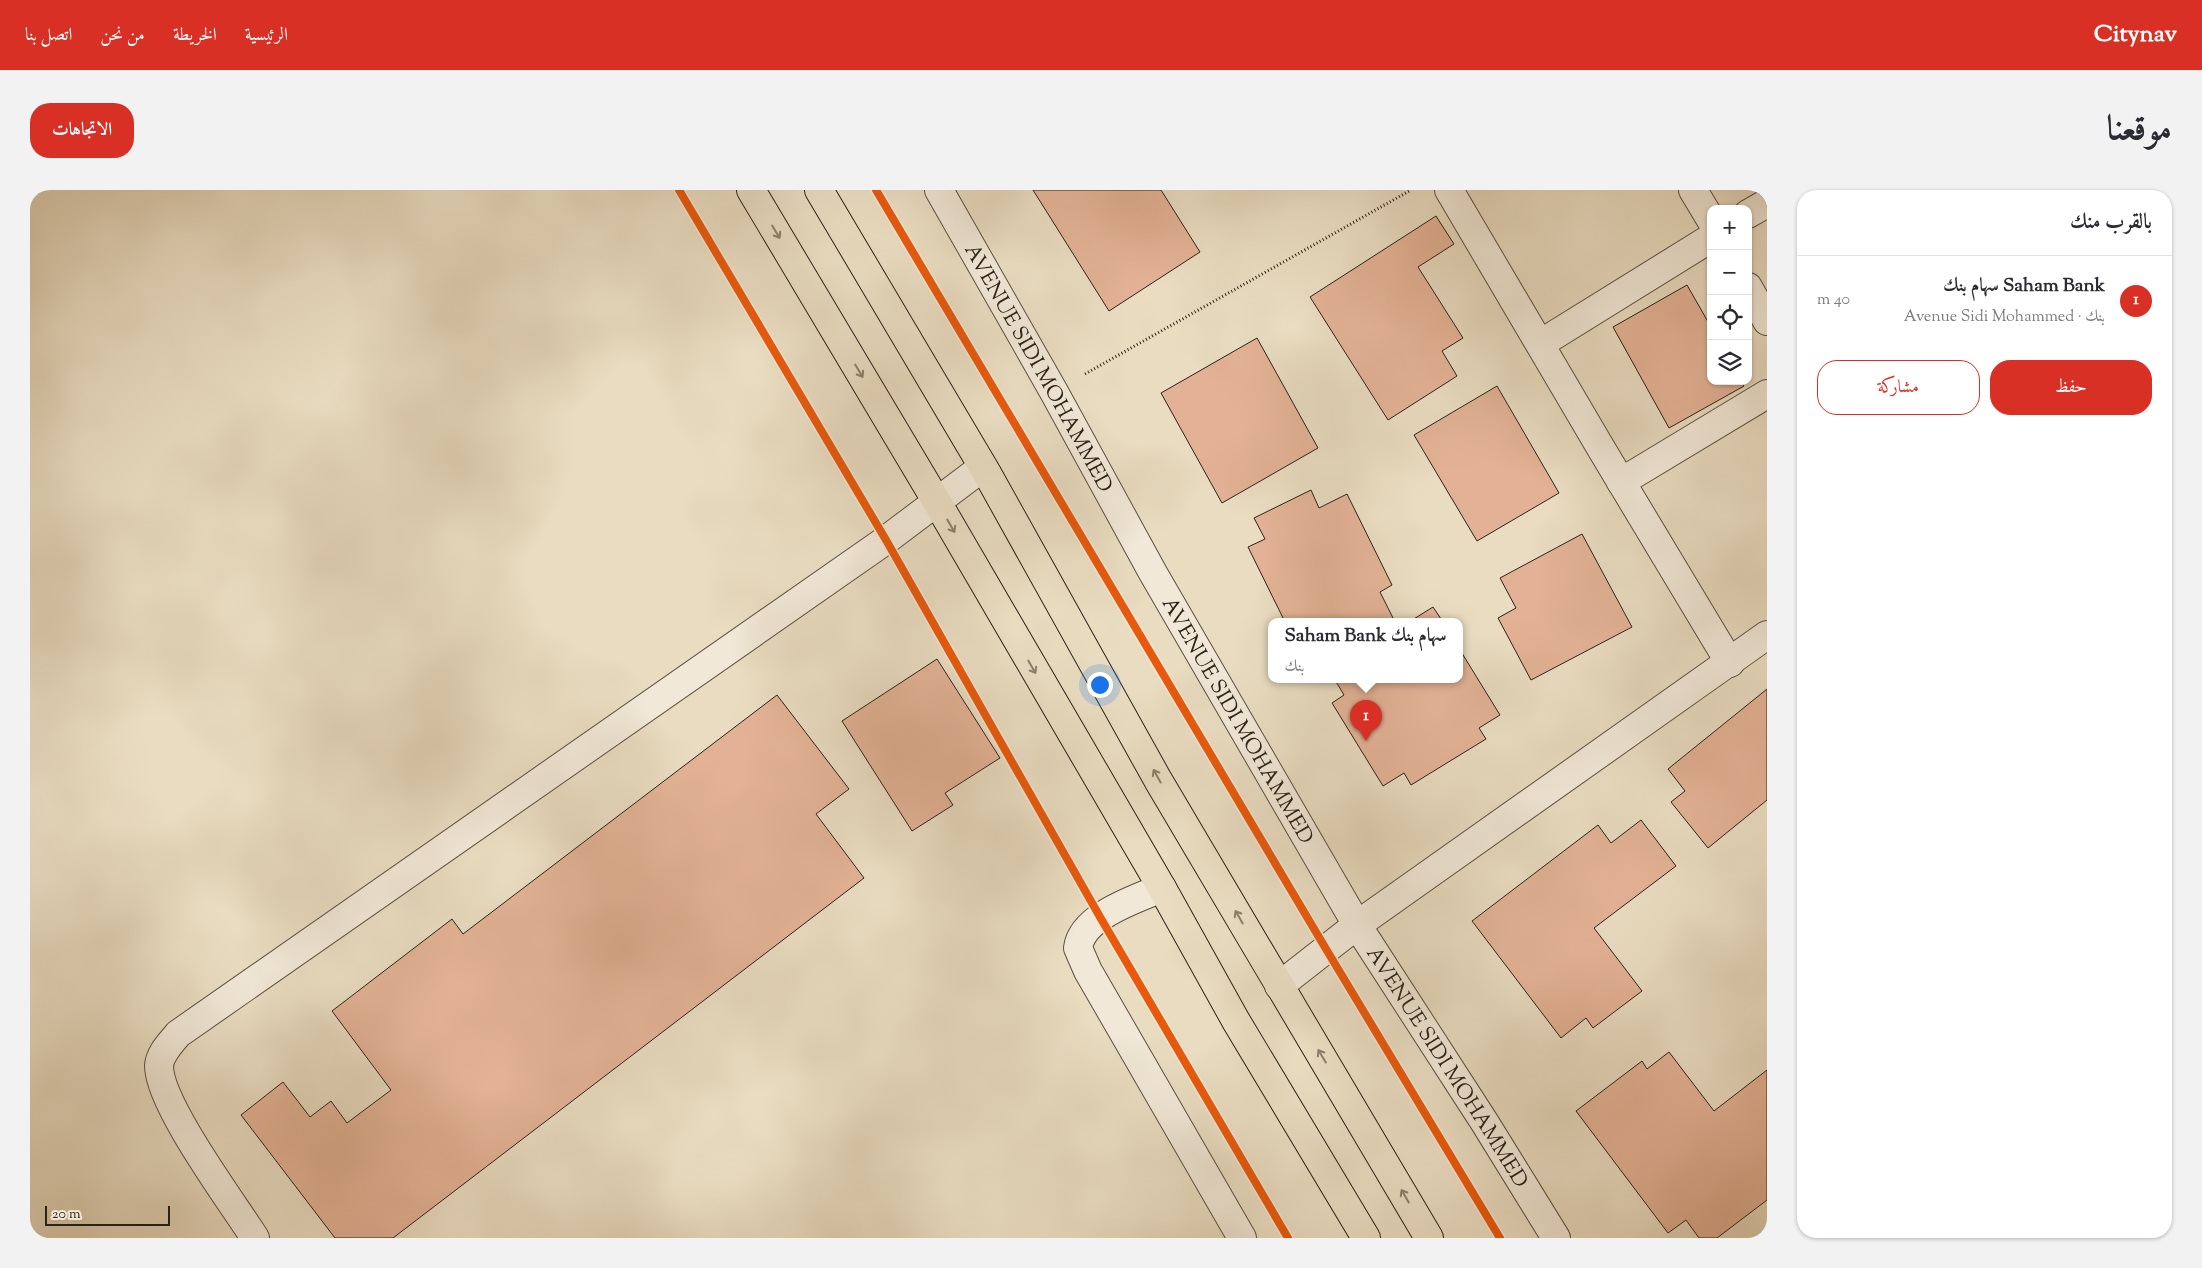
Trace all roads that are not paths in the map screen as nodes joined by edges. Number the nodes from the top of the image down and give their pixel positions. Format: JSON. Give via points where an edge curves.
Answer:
{"nodes":[{"id":1,"x":751,"y":190,"type":"edge"},
{"id":2,"x":819,"y":190,"type":"edge"},
{"id":3,"x":939,"y":190,"type":"edge"},
{"id":4,"x":1449,"y":190,"type":"edge"},
{"id":5,"x":1693,"y":190,"type":"edge"},
{"id":6,"x":1767,"y":203,"type":"edge"},
{"id":7,"x":1752,"y":212,"type":"edge"},
{"id":8,"x":1707,"y":213,"type":"edge"},
{"id":9,"x":1707,"y":240,"type":"edge"},
{"id":10,"x":1752,"y":294,"type":"edge"},
{"id":11,"x":1767,"y":321,"type":"edge"},
{"id":12,"x":1540,"y":344,"type":"junction"},
{"id":13,"x":1767,"y":394,"type":"edge"},
{"id":14,"x":983,"y":467,"type":"junction"},
{"id":15,"x":1621,"y":482,"type":"junction"},
{"id":16,"x":937,"y":502,"type":"junction"},
{"id":17,"x":1767,"y":636,"type":"edge"},
{"id":18,"x":1730,"y":662,"type":"junction"},
{"id":19,"x":1162,"y":888,"type":"junction"},
{"id":20,"x":1357,"y":925,"type":"junction"},
{"id":21,"x":1279,"y":986,"type":"junction"},
{"id":22,"x":255,"y":1238,"type":"edge"},
{"id":23,"x":1242,"y":1238,"type":"edge"},
{"id":24,"x":1366,"y":1238,"type":"edge"},
{"id":25,"x":1430,"y":1238,"type":"edge"},
{"id":26,"x":1556,"y":1238,"type":"edge"}],
"edges":[{"from":1,"to":16,"type":"main road","one_way":true},
{"from":2,"to":14,"type":"main road"},
{"from":3,"to":20,"type":"street","name":"AVENUE SIDI MOHAMMED","via":[[1153,573]]},
{"from":4,"to":12,"type":"street"},
{"from":5,"to":8,"type":"street"},
{"from":6,"to":7,"type":"street"},
{"from":9,"to":12,"type":"street"},
{"from":10,"to":11,"type":"street"},
{"from":12,"to":15,"type":"street"},
{"from":13,"to":15,"type":"street"},
{"from":14,"to":16,"type":"street"},
{"from":21,"to":14,"type":"main road","one_way":true,"via":[[1158,780]]},
{"from":15,"to":18,"type":"street"},
{"from":16,"to":19,"type":"main road","one_way":true},
{"from":16,"to":22,"type":"street","via":[[178,1034],[159,1064],[160,1078],[171,1108]]},
{"from":17,"to":18,"type":"street"},
{"from":18,"to":20,"type":"street"},
{"from":19,"to":23,"type":"street","via":[[1100,917],[1083,935],[1078,948],[1088,971]]},
{"from":19,"to":24,"type":"main road","via":[[1240,1029]]},
{"from":20,"to":21,"type":"street"},
{"from":20,"to":26,"type":"street","name":"AVENUE SIDI MOHAMMED"},
{"from":25,"to":21,"type":"main road","one_way":true}]}
